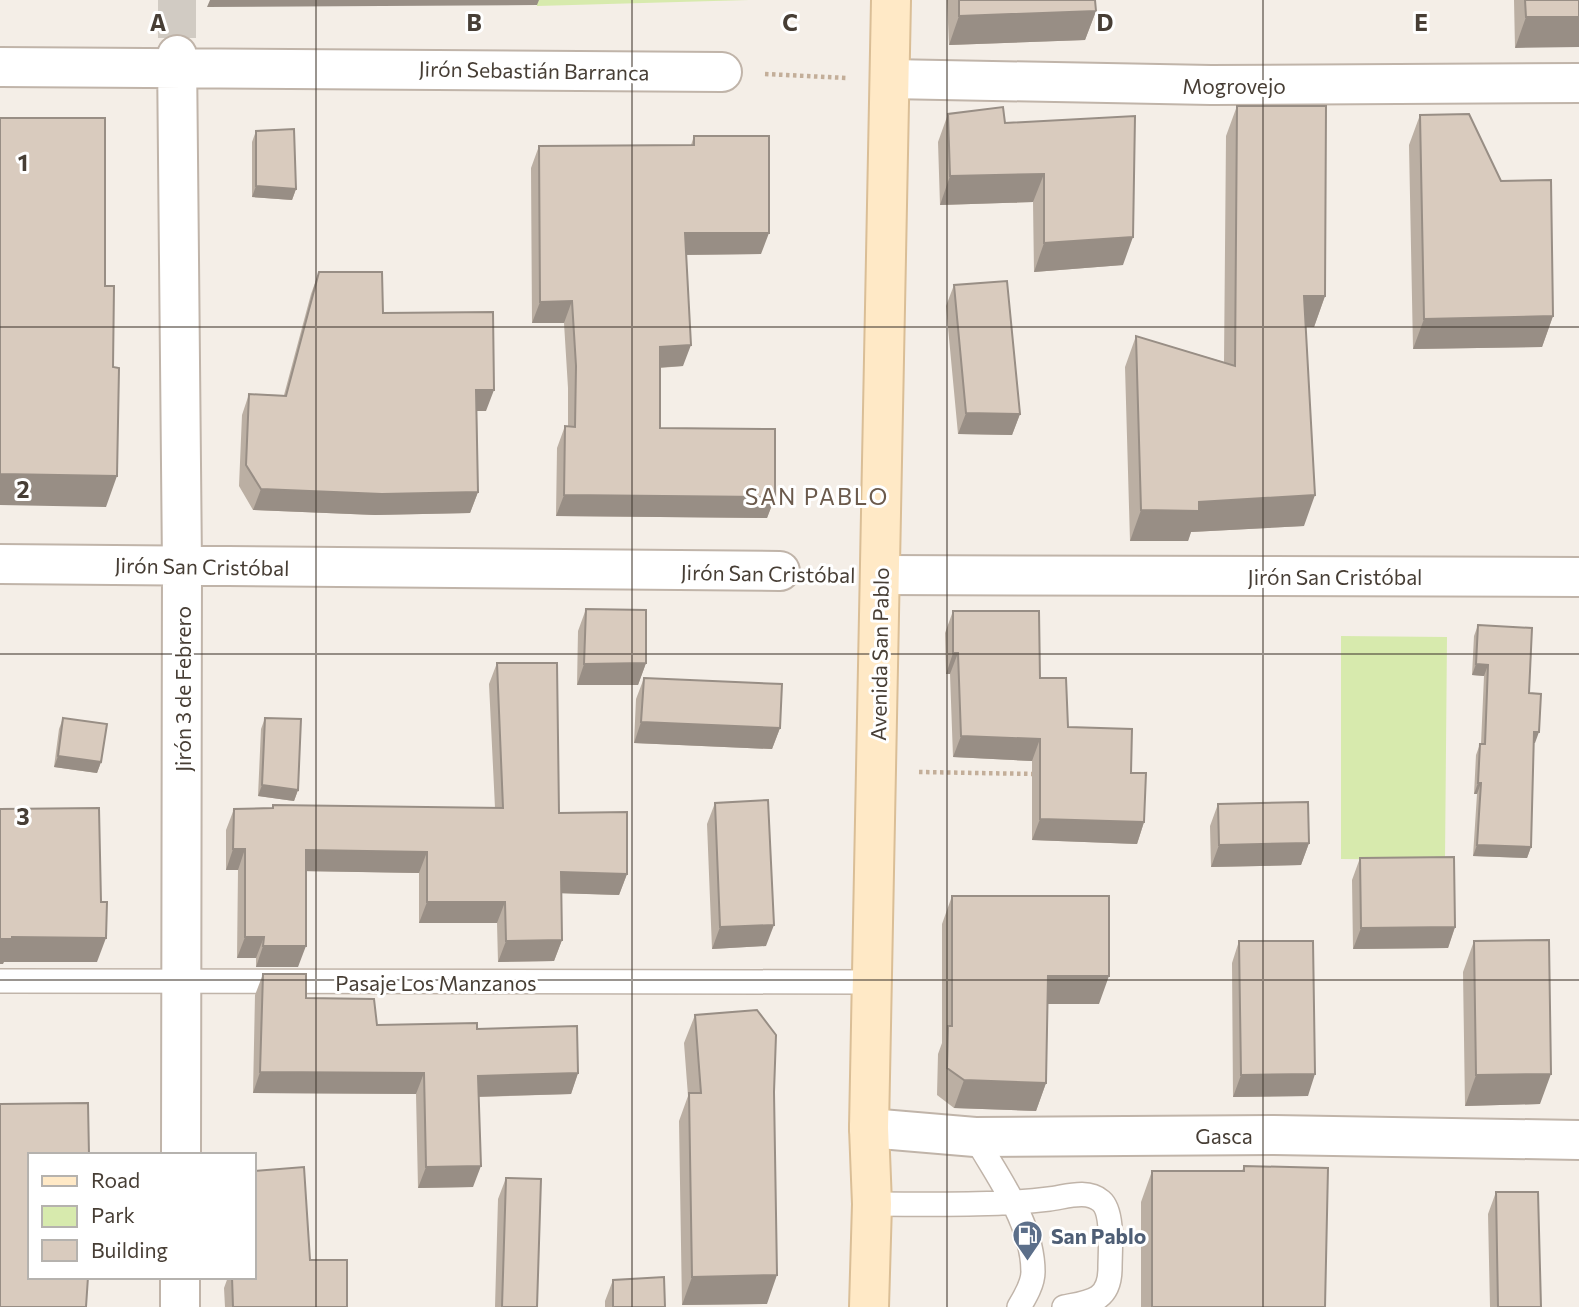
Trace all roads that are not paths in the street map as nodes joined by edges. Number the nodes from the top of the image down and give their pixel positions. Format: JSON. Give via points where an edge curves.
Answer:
{"nodes":[{"id":1,"x":891,"y":0,"type":"edge"},
{"id":2,"x":177,"y":61,"type":"junction"},
{"id":3,"x":0,"y":67,"type":"edge"},
{"id":4,"x":722,"y":72,"type":"road end"},
{"id":5,"x":890,"y":79,"type":"junction"},
{"id":6,"x":1579,"y":83,"type":"edge"},
{"id":7,"x":0,"y":564,"type":"edge"},
{"id":8,"x":182,"y":566,"type":"junction"},
{"id":9,"x":779,"y":571,"type":"dead end"},
{"id":10,"x":881,"y":575,"type":"junction"},
{"id":11,"x":1579,"y":577,"type":"edge"},
{"id":12,"x":0,"y":981,"type":"edge"},
{"id":13,"x":181,"y":982,"type":"junction"},
{"id":14,"x":872,"y":982,"type":"junction"},
{"id":15,"x":869,"y":1128,"type":"junction"},
{"id":16,"x":975,"y":1137,"type":"junction"},
{"id":17,"x":1579,"y":1140,"type":"edge"},
{"id":18,"x":181,"y":1153,"type":"edge"},
{"id":19,"x":1012,"y":1204,"type":"junction"},
{"id":20,"x":872,"y":1205,"type":"junction"},
{"id":21,"x":180,"y":1279,"type":"edge"},
{"id":22,"x":180,"y":1307,"type":"edge"},
{"id":23,"x":869,"y":1307,"type":"edge"},
{"id":24,"x":1019,"y":1307,"type":"edge"},
{"id":25,"x":1064,"y":1307,"type":"edge"}],
"edges":[{"from":1,"to":5,"type":"street","name":"Avenida San Pablo"},
{"from":2,"to":3,"type":"street","name":"Jirón Sebastián Barranca"},
{"from":2,"to":4,"type":"street","name":"Jirón Sebastián Barranca"},
{"from":2,"to":8,"type":"street","name":"Jirón 3 de Febrero"},
{"from":5,"to":6,"type":"street","name":"Mogrovejo","via":[[1211,85]]},
{"from":5,"to":10,"type":"street","name":"Avenida San Pablo"},
{"from":7,"to":8,"type":"street","name":"Jirón San Cristóbal"},
{"from":8,"to":9,"type":"street","name":"Jirón San Cristóbal"},
{"from":8,"to":13,"type":"street","name":"Jirón 3 de Febrero"},
{"from":10,"to":11,"type":"street","name":"Jirón San Cristóbal"},
{"from":10,"to":14,"type":"street","name":"Avenida San Pablo"},
{"from":12,"to":13,"type":"lane","name":"Pasaje Los Manzanos"},
{"from":13,"to":14,"type":"lane","name":"Pasaje Los Manzanos"},
{"from":13,"to":18,"type":"street","name":"Jirón 3 de Febrero"},
{"from":14,"to":15,"type":"street","name":"Avenida San Pablo"},
{"from":15,"to":16,"type":"street","name":"Gasca"},
{"from":15,"to":20,"type":"street","name":"Avenida San Pablo"},
{"from":16,"to":17,"type":"street","name":"Gasca"},
{"from":16,"to":19,"type":"lane"},
{"from":19,"to":20,"type":"lane"},
{"from":19,"to":24,"type":"lane","via":[[1027,1235],[1033,1274]]},
{"from":19,"to":25,"type":"lane","via":[[1088,1194],[1102,1201],[1109,1212],[1106,1291],[1091,1302]]},
{"from":20,"to":23,"type":"street","name":"Avenida San Pablo"},
{"from":21,"to":22,"type":"street"}]}
